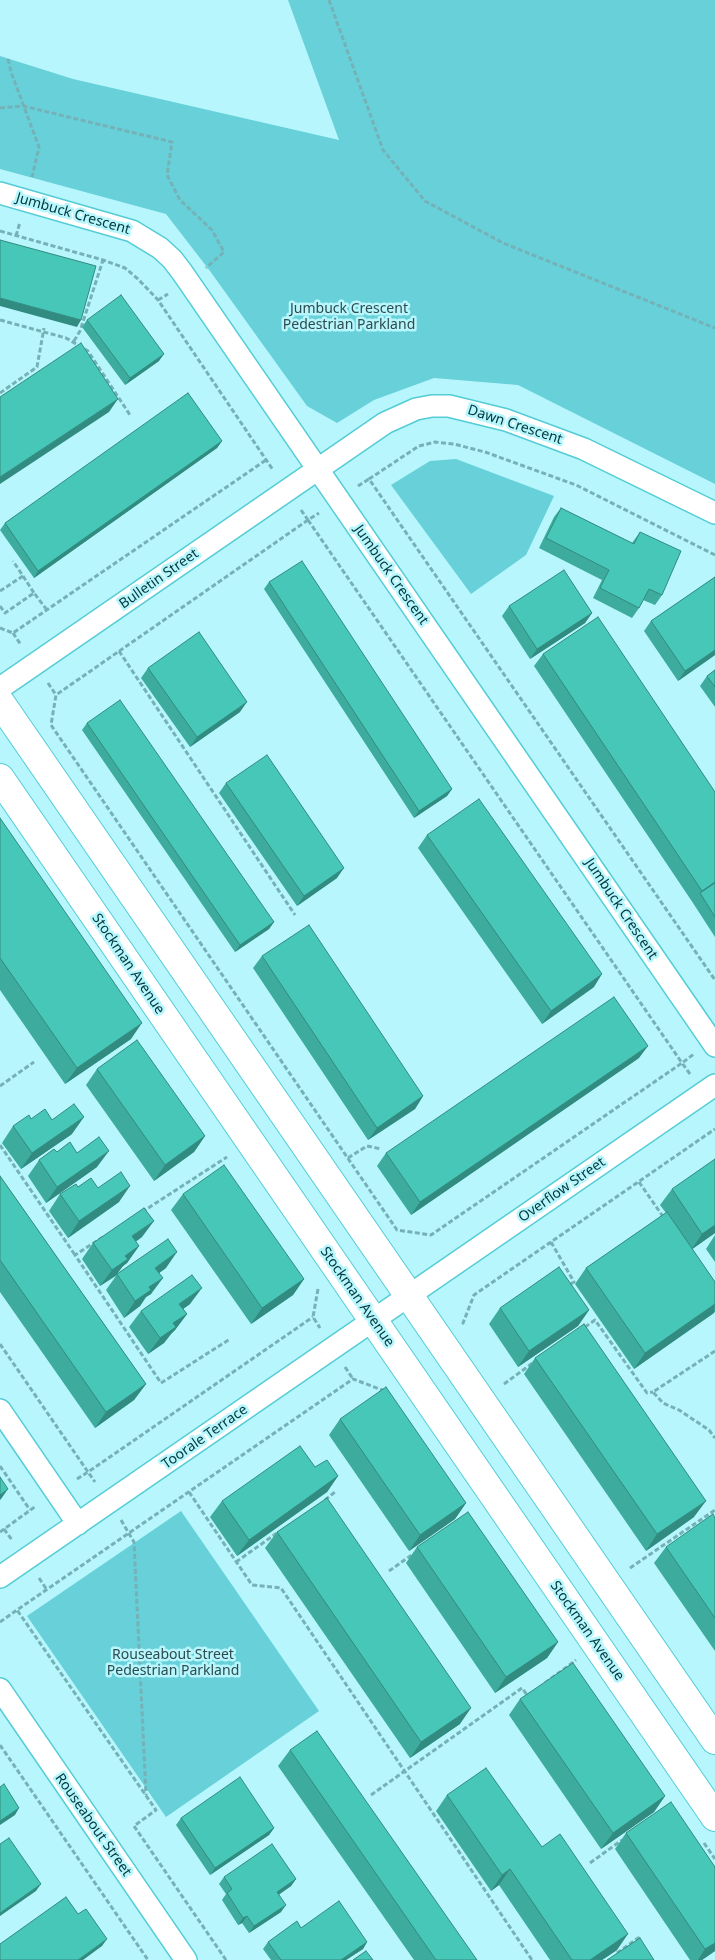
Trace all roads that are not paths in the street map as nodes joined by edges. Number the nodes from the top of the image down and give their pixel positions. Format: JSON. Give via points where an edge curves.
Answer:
{"nodes":[{"id":1,"x":0,"y":193,"type":"edge"},
{"id":2,"x":318,"y":469,"type":"junction"},
{"id":3,"x":715,"y":513,"type":"edge"},
{"id":4,"x":0,"y":688,"type":"edge"},
{"id":5,"x":0,"y":702,"type":"edge"},
{"id":6,"x":0,"y":778,"type":"edge"},
{"id":7,"x":715,"y":1046,"type":"edge"},
{"id":8,"x":715,"y":1085,"type":"edge"},
{"id":9,"x":409,"y":1296,"type":"junction"},
{"id":10,"x":373,"y":1320,"type":"junction"},
{"id":11,"x":0,"y":1410,"type":"edge"},
{"id":12,"x":78,"y":1524,"type":"junction"},
{"id":13,"x":0,"y":1577,"type":"edge"},
{"id":14,"x":0,"y":1689,"type":"edge"},
{"id":15,"x":715,"y":1740,"type":"edge"},
{"id":16,"x":715,"y":1817,"type":"edge"},
{"id":17,"x":186,"y":1960,"type":"edge"}],
"edges":[{"from":1,"to":2,"type":"street","name":"Jumbuck Crescent","via":[[132,231],[160,248],[188,280]]},
{"from":2,"to":3,"type":"street","name":"Dawn Crescent","via":[[400,415],[432,406],[450,406],[506,420],[584,449]]},
{"from":2,"to":4,"type":"street","name":"Bulletin Street"},
{"from":2,"to":7,"type":"street","name":"Jumbuck Crescent"},
{"from":5,"to":9,"type":"street"},
{"from":6,"to":10,"type":"street","name":"Stockman Avenue"},
{"from":8,"to":9,"type":"street","name":"Overflow Street"},
{"from":9,"to":10,"type":"street","name":"Toorale Terrace"},
{"from":9,"to":15,"type":"street"},
{"from":10,"to":12,"type":"street","name":"Toorale Terrace"},
{"from":10,"to":16,"type":"street","name":"Stockman Avenue"},
{"from":11,"to":12,"type":"street"},
{"from":12,"to":13,"type":"street","name":"Toorale Terrace"},
{"from":14,"to":17,"type":"street","name":"Rouseabout Street"}]}
